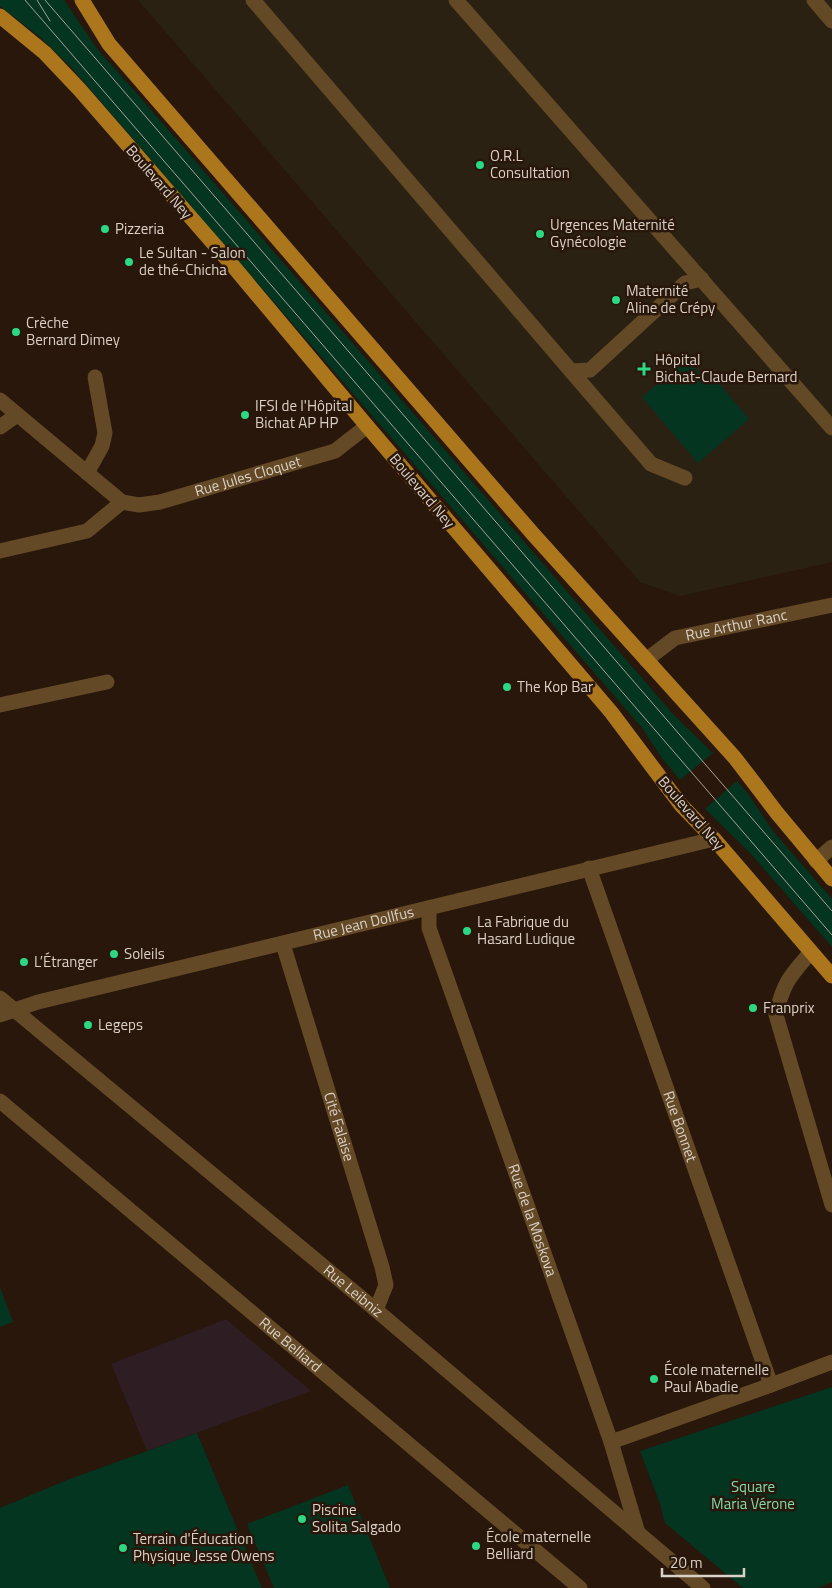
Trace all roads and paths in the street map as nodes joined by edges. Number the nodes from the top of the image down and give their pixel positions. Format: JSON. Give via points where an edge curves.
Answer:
{"nodes":[{"id":1,"x":82,"y":0,"type":"edge"},
{"id":2,"x":253,"y":0,"type":"edge"},
{"id":3,"x":456,"y":0,"type":"edge"},
{"id":4,"x":814,"y":0,"type":"edge"},
{"id":5,"x":0,"y":16,"type":"edge"},
{"id":6,"x":832,"y":21,"type":"edge"},
{"id":7,"x":702,"y":279,"type":"junction"},
{"id":8,"x":571,"y":371,"type":"junction"},
{"id":9,"x":95,"y":377,"type":"dead end"},
{"id":10,"x":0,"y":400,"type":"edge"},
{"id":11,"x":17,"y":415,"type":"junction"},
{"id":12,"x":366,"y":426,"type":"junction"},
{"id":13,"x":0,"y":428,"type":"edge"},
{"id":14,"x":832,"y":428,"type":"edge"},
{"id":15,"x":87,"y":473,"type":"junction"},
{"id":16,"x":685,"y":478,"type":"dead end"},
{"id":17,"x":122,"y":502,"type":"junction"},
{"id":18,"x":0,"y":551,"type":"edge"},
{"id":19,"x":832,"y":605,"type":"edge"},
{"id":20,"x":646,"y":660,"type":"junction"},
{"id":21,"x":107,"y":682,"type":"dead end"},
{"id":22,"x":0,"y":705,"type":"edge"},
{"id":23,"x":714,"y":839,"type":"junction"},
{"id":24,"x":832,"y":847,"type":"edge"},
{"id":25,"x":816,"y":861,"type":"junction"},
{"id":26,"x":589,"y":868,"type":"junction"},
{"id":27,"x":832,"y":879,"type":"edge"},
{"id":28,"x":429,"y":908,"type":"junction"},
{"id":29,"x":284,"y":944,"type":"junction"},
{"id":30,"x":811,"y":952,"type":"junction"},
{"id":31,"x":832,"y":976,"type":"edge"},
{"id":32,"x":0,"y":998,"type":"edge"},
{"id":33,"x":7,"y":1012,"type":"edge"},
{"id":34,"x":0,"y":1101,"type":"edge"},
{"id":35,"x":832,"y":1205,"type":"edge"},
{"id":36,"x":376,"y":1310,"type":"junction"},
{"id":37,"x":832,"y":1362,"type":"edge"},
{"id":38,"x":771,"y":1385,"type":"junction"},
{"id":39,"x":611,"y":1442,"type":"junction"},
{"id":40,"x":638,"y":1533,"type":"junction"},
{"id":41,"x":580,"y":1588,"type":"edge"},
{"id":42,"x":702,"y":1588,"type":"edge"}],
"edges":[{"from":1,"to":20,"type":"main road","via":[[108,44]]},
{"from":2,"to":8,"type":"street"},
{"from":3,"to":7,"type":"street"},
{"from":4,"to":6,"type":"street"},
{"from":5,"to":12,"type":"main road","name":"Boulevard Ney","via":[[61,68],[233,266]]},
{"from":7,"to":8,"type":"street","via":[[685,283],[590,370]]},
{"from":7,"to":14,"type":"street"},
{"from":8,"to":16,"type":"street","via":[[651,464]]},
{"from":9,"to":15,"type":"street","via":[[105,433],[102,446]]},
{"from":10,"to":11,"type":"street"},
{"from":11,"to":13,"type":"street"},
{"from":11,"to":15,"type":"street"},
{"from":12,"to":17,"type":"street","name":"Rue Jules Cloquet","via":[[335,451],[160,502],[139,505]]},
{"from":12,"to":23,"type":"main road","name":"Boulevard Ney","via":[[611,712],[681,806]]},
{"from":15,"to":17,"type":"street"},
{"from":17,"to":18,"type":"street","via":[[88,531]]},
{"from":19,"to":20,"type":"street","name":"Rue Arthur Ranc","via":[[675,638]]},
{"from":20,"to":25,"type":"main road","via":[[735,758]]},
{"from":21,"to":22,"type":"street"},
{"from":23,"to":26,"type":"street","name":"Rue Jean Dollfus"},
{"from":23,"to":30,"type":"main road","name":"Boulevard Ney"},
{"from":24,"to":25,"type":"street"},
{"from":25,"to":27,"type":"main road"},
{"from":26,"to":28,"type":"street","name":"Rue Jean Dollfus"},
{"from":26,"to":38,"type":"street","name":"Rue Bonnet"},
{"from":28,"to":29,"type":"street","name":"Rue Jean Dollfus"},
{"from":28,"to":39,"type":"street","name":"Rue de la Moskova","via":[[429,928]]},
{"from":29,"to":33,"type":"street","name":"Rue Jean Dollfus"},
{"from":29,"to":36,"type":"street","name":"Cité Falaise","via":[[382,1267],[386,1285]]},
{"from":30,"to":31,"type":"main road","name":"Boulevard Ney"},
{"from":30,"to":35,"type":"street","via":[[787,979],[776,1015]]},
{"from":32,"to":33,"type":"street","name":"Rue Leibniz"},
{"from":33,"to":36,"type":"street","name":"Rue Leibniz"},
{"from":34,"to":41,"type":"street","name":"Rue Belliard"},
{"from":36,"to":40,"type":"street","name":"Rue Leibniz"},
{"from":37,"to":38,"type":"street"},
{"from":38,"to":39,"type":"street"},
{"from":39,"to":40,"type":"street","name":"Rue de la Moskova"},
{"from":40,"to":42,"type":"street","name":"Rue Leibniz"}]}
